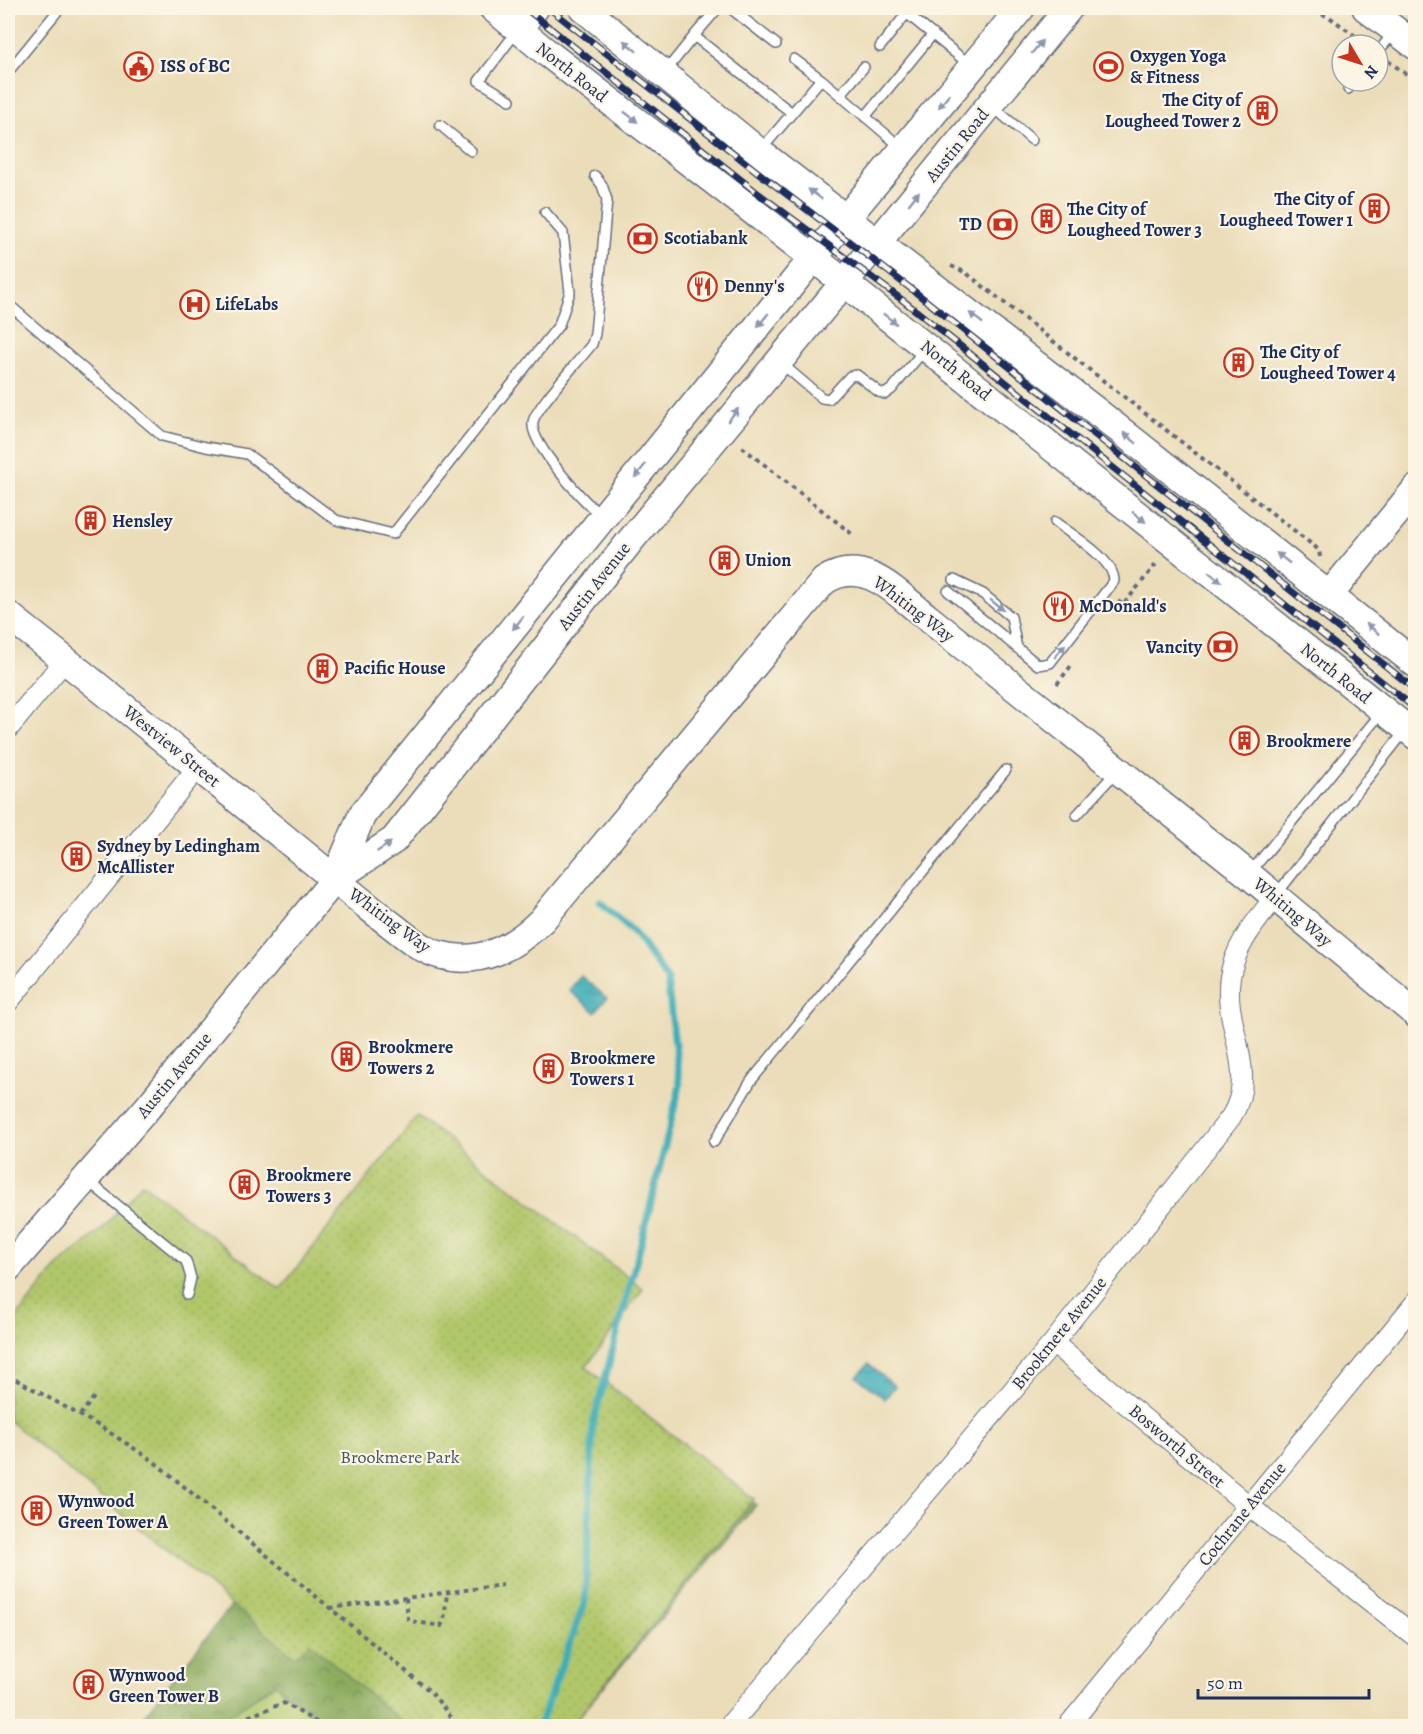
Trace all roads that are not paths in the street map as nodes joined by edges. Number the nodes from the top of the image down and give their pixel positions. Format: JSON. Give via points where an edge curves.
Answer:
{"nodes":[{"id":1,"x":60,"y":8,"type":"edge"},
{"id":2,"x":494,"y":8,"type":"edge"},
{"id":3,"x":535,"y":8,"type":"edge"},
{"id":4,"x":583,"y":8,"type":"edge"},
{"id":5,"x":718,"y":8,"type":"edge"},
{"id":6,"x":730,"y":8,"type":"edge"},
{"id":7,"x":1022,"y":8,"type":"edge"},
{"id":8,"x":1069,"y":8,"type":"edge"},
{"id":9,"x":1366,"y":8,"type":"edge"},
{"id":10,"x":904,"y":10,"type":"edge"},
{"id":11,"x":518,"y":30,"type":"junction"},
{"id":12,"x":933,"y":34,"type":"junction"},
{"id":13,"x":694,"y":36,"type":"junction"},
{"id":14,"x":1406,"y":38,"type":"edge"},
{"id":15,"x":776,"y":44,"type":"dead end"},
{"id":16,"x":1390,"y":46,"type":"edge"},
{"id":17,"x":880,"y":47,"type":"dead end"},
{"id":18,"x":794,"y":58,"type":"dead end"},
{"id":19,"x":972,"y":66,"type":"junction"},
{"id":20,"x":864,"y":67,"type":"dead end"},
{"id":21,"x":8,"y":72,"type":"edge"},
{"id":22,"x":663,"y":74,"type":"junction"},
{"id":23,"x":821,"y":79,"type":"junction"},
{"id":24,"x":841,"y":94,"type":"junction"},
{"id":25,"x":510,"y":100,"type":"dead end"},
{"id":26,"x":990,"y":104,"type":"junction"},
{"id":27,"x":792,"y":114,"type":"junction"},
{"id":28,"x":865,"y":117,"type":"junction"},
{"id":29,"x":440,"y":125,"type":"dead end"},
{"id":30,"x":1032,"y":140,"type":"dead end"},
{"id":31,"x":904,"y":149,"type":"junction"},
{"id":32,"x":471,"y":151,"type":"dead end"},
{"id":33,"x":759,"y":152,"type":"junction"},
{"id":34,"x":595,"y":176,"type":"dead end"},
{"id":35,"x":545,"y":212,"type":"dead end"},
{"id":36,"x":847,"y":218,"type":"junction"},
{"id":37,"x":877,"y":243,"type":"junction"},
{"id":38,"x":813,"y":258,"type":"junction"},
{"id":39,"x":844,"y":282,"type":"junction"},
{"id":40,"x":8,"y":304,"type":"edge"},
{"id":41,"x":927,"y":348,"type":"junction"},
{"id":42,"x":778,"y":360,"type":"junction"},
{"id":43,"x":1416,"y":489,"type":"edge"},
{"id":44,"x":603,"y":517,"type":"junction"},
{"id":45,"x":1055,"y":522,"type":"dead end"},
{"id":46,"x":630,"y":540,"type":"junction"},
{"id":47,"x":954,"y":580,"type":"dead end"},
{"id":48,"x":948,"y":591,"type":"dead end"},
{"id":49,"x":1329,"y":594,"type":"junction"},
{"id":50,"x":8,"y":615,"type":"edge"},
{"id":51,"x":1017,"y":648,"type":"junction"},
{"id":52,"x":65,"y":660,"type":"junction"},
{"id":53,"x":1416,"y":664,"type":"edge"},
{"id":54,"x":1383,"y":711,"type":"junction"},
{"id":55,"x":8,"y":729,"type":"edge"},
{"id":56,"x":1411,"y":732,"type":"edge"},
{"id":57,"x":198,"y":767,"type":"junction"},
{"id":58,"x":1006,"y":770,"type":"dead end"},
{"id":59,"x":1117,"y":771,"type":"junction"},
{"id":60,"x":1077,"y":815,"type":"dead end"},
{"id":61,"x":1248,"y":875,"type":"junction"},
{"id":62,"x":335,"y":879,"type":"junction"},
{"id":63,"x":1275,"y":897,"type":"junction"},
{"id":64,"x":8,"y":1002,"type":"edge"},
{"id":65,"x":1416,"y":1014,"type":"edge"},
{"id":66,"x":714,"y":1142,"type":"dead end"},
{"id":67,"x":85,"y":1179,"type":"junction"},
{"id":68,"x":8,"y":1268,"type":"edge"},
{"id":69,"x":187,"y":1295,"type":"dead end"},
{"id":70,"x":1416,"y":1302,"type":"edge"},
{"id":71,"x":1053,"y":1343,"type":"junction"},
{"id":72,"x":1249,"y":1506,"type":"junction"},
{"id":73,"x":1416,"y":1637,"type":"edge"},
{"id":74,"x":729,"y":1726,"type":"edge"},
{"id":75,"x":1068,"y":1726,"type":"edge"}],
"edges":[{"from":1,"to":21,"type":"lane"},
{"from":2,"to":11,"type":"main road","name":"North Road"},
{"from":3,"to":11,"type":"main road"},
{"from":22,"to":4,"type":"main road","one_way":true},
{"from":5,"to":13,"type":"lane"},
{"from":6,"to":15,"type":"lane"},
{"from":7,"to":19,"type":"main road"},
{"from":26,"to":8,"type":"main road","name":"Austin Road","one_way":true},
{"from":9,"to":14,"type":"main road"},
{"from":10,"to":12,"type":"lane"},
{"from":10,"to":17,"type":"lane"},
{"from":11,"to":25,"type":"lane","via":[[479,81]]},
{"from":11,"to":38,"type":"main road","name":"North Road","one_way":true},
{"from":12,"to":19,"type":"lane"},
{"from":12,"to":28,"type":"lane"},
{"from":13,"to":22,"type":"lane"},
{"from":13,"to":27,"type":"lane"},
{"from":14,"to":16,"type":"lane"},
{"from":18,"to":23,"type":"lane"},
{"from":19,"to":31,"type":"main road","one_way":true},
{"from":20,"to":24,"type":"lane"},
{"from":22,"to":33,"type":"main road"},
{"from":23,"to":24,"type":"lane"},
{"from":23,"to":27,"type":"lane"},
{"from":24,"to":28,"type":"lane"},
{"from":26,"to":30,"type":"lane"},
{"from":37,"to":26,"type":"main road","name":"Austin Road","one_way":true},
{"from":27,"to":33,"type":"lane"},
{"from":28,"to":31,"type":"lane"},
{"from":29,"to":32,"type":"lane"},
{"from":31,"to":36,"type":"main road"},
{"from":36,"to":33,"type":"main road","one_way":true},
{"from":34,"to":44,"type":"lane","via":[[607,200],[595,334],[592,344],[540,408],[533,422],[533,434],[569,485]]},
{"from":35,"to":40,"type":"lane","via":[[563,233],[570,292],[559,325],[393,534],[336,520],[247,454],[162,436]]},
{"from":36,"to":37,"type":"main road"},
{"from":36,"to":38,"type":"main road"},
{"from":37,"to":39,"type":"main road","name":"Austin Road"},
{"from":49,"to":37,"type":"main road","one_way":true},
{"from":38,"to":39,"type":"main road","name":"North Road"},
{"from":38,"to":44,"type":"main road","name":"Austin Avenue","one_way":true},
{"from":39,"to":41,"type":"main road","name":"North Road","one_way":true},
{"from":39,"to":42,"type":"main road","name":"Austin Avenue"},
{"from":41,"to":42,"type":"lane","via":[[885,394],[856,375],[850,376],[829,399],[822,398]]},
{"from":41,"to":54,"type":"main road","name":"North Road","one_way":true},
{"from":46,"to":42,"type":"main road","name":"Austin Avenue","one_way":true},
{"from":43,"to":49,"type":"main road"},
{"from":44,"to":46,"type":"main road"},
{"from":44,"to":62,"type":"main road","name":"Austin Avenue","one_way":true,"via":[[362,815]]},
{"from":51,"to":45,"type":"lane","one_way":true,"via":[[1038,665],[1050,663],[1114,581],[1106,561]]},
{"from":62,"to":46,"type":"main road","name":"Austin Avenue","one_way":true,"via":[[394,840]]},
{"from":47,"to":51,"type":"lane","one_way":true,"via":[[983,594],[1011,617]]},
{"from":48,"to":51,"type":"lane"},
{"from":53,"to":49,"type":"main road","one_way":true},
{"from":50,"to":52,"type":"main road","name":"Westview Street"},
{"from":52,"to":55,"type":"street"},
{"from":52,"to":57,"type":"main road","name":"Westview Street"},
{"from":54,"to":56,"type":"main road","name":"North Road"},
{"from":54,"to":61,"type":"lane"},
{"from":56,"to":63,"type":"lane"},
{"from":57,"to":62,"type":"main road","name":"Westview Street"},
{"from":57,"to":64,"type":"street"},
{"from":58,"to":66,"type":"lane","via":[[751,1081]]},
{"from":59,"to":60,"type":"lane"},
{"from":59,"to":61,"type":"main road","name":"Whiting Way"},
{"from":59,"to":62,"type":"main road","name":"Whiting Way","via":[[883,583],[863,572],[846,571],[831,575],[819,586],[542,920],[513,944],[468,958],[436,953],[417,944]]},
{"from":61,"to":63,"type":"main road","name":"Whiting Way"},
{"from":62,"to":67,"type":"main road","name":"Austin Avenue"},
{"from":63,"to":65,"type":"main road","name":"Whiting Way"},
{"from":63,"to":71,"type":"street","name":"Brookmere Avenue","via":[[1240,945],[1230,978],[1229,993],[1244,1077],[1238,1106]]},
{"from":67,"to":68,"type":"main road","name":"Austin Avenue"},
{"from":67,"to":69,"type":"lane","via":[[186,1261],[191,1278]]},
{"from":70,"to":72,"type":"street","name":"Cochrane Avenue"},
{"from":71,"to":72,"type":"street","name":"Bosworth Street"},
{"from":71,"to":74,"type":"street","name":"Brookmere Avenue"},
{"from":72,"to":73,"type":"street","name":"Bosworth Street"},
{"from":72,"to":75,"type":"street","name":"Cochrane Avenue"}]}
